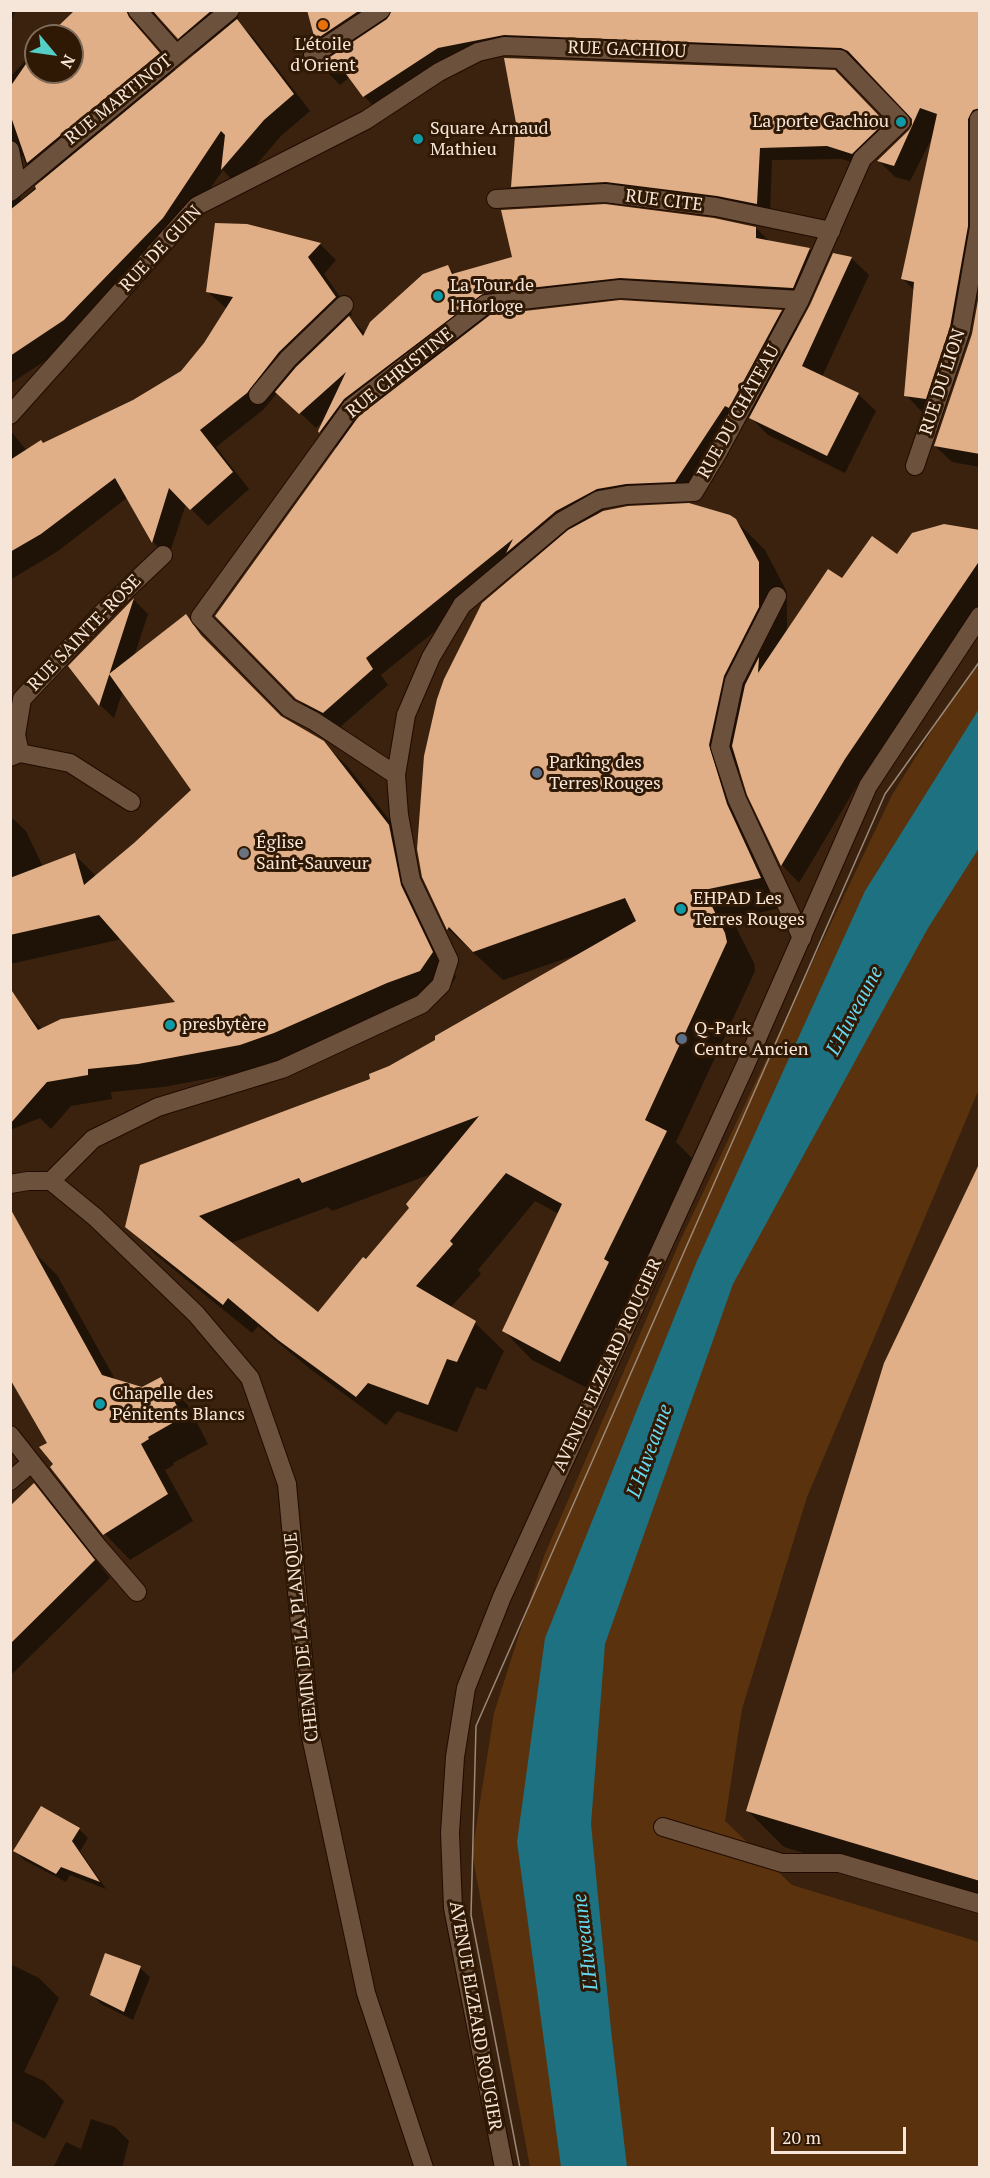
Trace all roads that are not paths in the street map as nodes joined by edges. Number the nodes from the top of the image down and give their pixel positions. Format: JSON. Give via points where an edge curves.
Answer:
{"nodes":[{"id":1,"x":137,"y":10,"type":"edge"},
{"id":2,"x":230,"y":10,"type":"edge"},
{"id":3,"x":381,"y":10,"type":"edge"},
{"id":4,"x":176,"y":54,"type":"junction"},
{"id":5,"x":313,"y":55,"type":"dead end"},
{"id":6,"x":979,"y":119,"type":"edge"},
{"id":7,"x":901,"y":122,"type":"joint"},
{"id":8,"x":348,"y":130,"type":"joint"},
{"id":9,"x":10,"y":150,"type":"edge"},
{"id":10,"x":14,"y":188,"type":"edge"},
{"id":11,"x":496,"y":199,"type":"dead end"},
{"id":12,"x":831,"y":231,"type":"junction"},
{"id":13,"x":800,"y":300,"type":"junction"},
{"id":14,"x":345,"y":305,"type":"dead end"},
{"id":15,"x":258,"y":395,"type":"dead end"},
{"id":16,"x":10,"y":415,"type":"edge"},
{"id":17,"x":915,"y":466,"type":"dead end"},
{"id":18,"x":163,"y":555,"type":"dead end"},
{"id":19,"x":777,"y":596,"type":"dead end"},
{"id":20,"x":980,"y":616,"type":"edge"},
{"id":21,"x":15,"y":755,"type":"edge"},
{"id":22,"x":396,"y":775,"type":"junction"},
{"id":23,"x":131,"y":802,"type":"dead end"},
{"id":24,"x":802,"y":938,"type":"junction"},
{"id":25,"x":51,"y":1181,"type":"junction"},
{"id":26,"x":10,"y":1184,"type":"edge"},
{"id":27,"x":10,"y":1436,"type":"edge"},
{"id":28,"x":31,"y":1463,"type":"junction"},
{"id":29,"x":10,"y":1481,"type":"edge"},
{"id":30,"x":137,"y":1592,"type":"dead end"},
{"id":31,"x":663,"y":1827,"type":"dead end"},
{"id":32,"x":980,"y":1904,"type":"edge"},
{"id":33,"x":424,"y":2168,"type":"edge"},
{"id":34,"x":504,"y":2168,"type":"edge"}],
"edges":[{"from":1,"to":4,"type":"street"},
{"from":2,"to":4,"type":"street","name":"RUE MARTINOT"},
{"from":3,"to":5,"type":"street"},
{"from":4,"to":10,"type":"street","name":"RUE MARTINOT"},
{"from":6,"to":17,"type":"street","name":"RUE DU LION","via":[[979,227],[963,319]]},
{"from":7,"to":8,"type":"street","name":"RUE GACHIOU","via":[[840,59],[504,45],[478,52],[439,72]]},
{"from":7,"to":12,"type":"street","name":"RUE DU CHÂTEAU","via":[[862,159]]},
{"from":8,"to":16,"type":"street","name":"RUE DE GUIN","via":[[197,206]]},
{"from":9,"to":10,"type":"street"},
{"from":11,"to":12,"type":"street","name":"RUE CITE","via":[[605,194],[716,207]]},
{"from":12,"to":13,"type":"street","name":"RUE DU CHÂTEAU"},
{"from":13,"to":22,"type":"street","name":"RUE DU CHÂTEAU","via":[[694,492],[599,500],[562,521],[462,605],[431,657],[406,715]]},
{"from":13,"to":22,"type":"street","name":"RUE CHRISTINE","via":[[620,289],[486,304],[351,408],[200,617],[290,708]]},
{"from":14,"to":15,"type":"street","via":[[288,359]]},
{"from":18,"to":21,"type":"street","name":"RUE SAINTE-ROSE","via":[[22,699]]},
{"from":19,"to":24,"type":"street","via":[[734,681],[720,747],[737,799]]},
{"from":20,"to":24,"type":"street","name":"AVENUE ELZEARD ROUGIER","via":[[868,786]]},
{"from":21,"to":23,"type":"street","via":[[70,763]]},
{"from":22,"to":25,"type":"street","name":"RUE DU CHÂTEAU","via":[[411,880],[449,960],[441,986],[422,1004],[282,1069],[158,1107],[129,1120],[93,1139]]},
{"from":24,"to":34,"type":"street","name":"AVENUE ELZEARD ROUGIER","via":[[502,1597],[466,1688],[455,1757],[450,1833],[453,1908]]},
{"from":25,"to":26,"type":"street"},
{"from":25,"to":33,"type":"street","name":"CHEMIN DE LA PLANQUE","via":[[196,1314],[250,1378],[287,1484],[310,1732],[364,1981]]},
{"from":27,"to":28,"type":"street"},
{"from":28,"to":29,"type":"street"},
{"from":28,"to":30,"type":"street"},
{"from":31,"to":32,"type":"street","via":[[782,1863],[839,1863]]}]}
